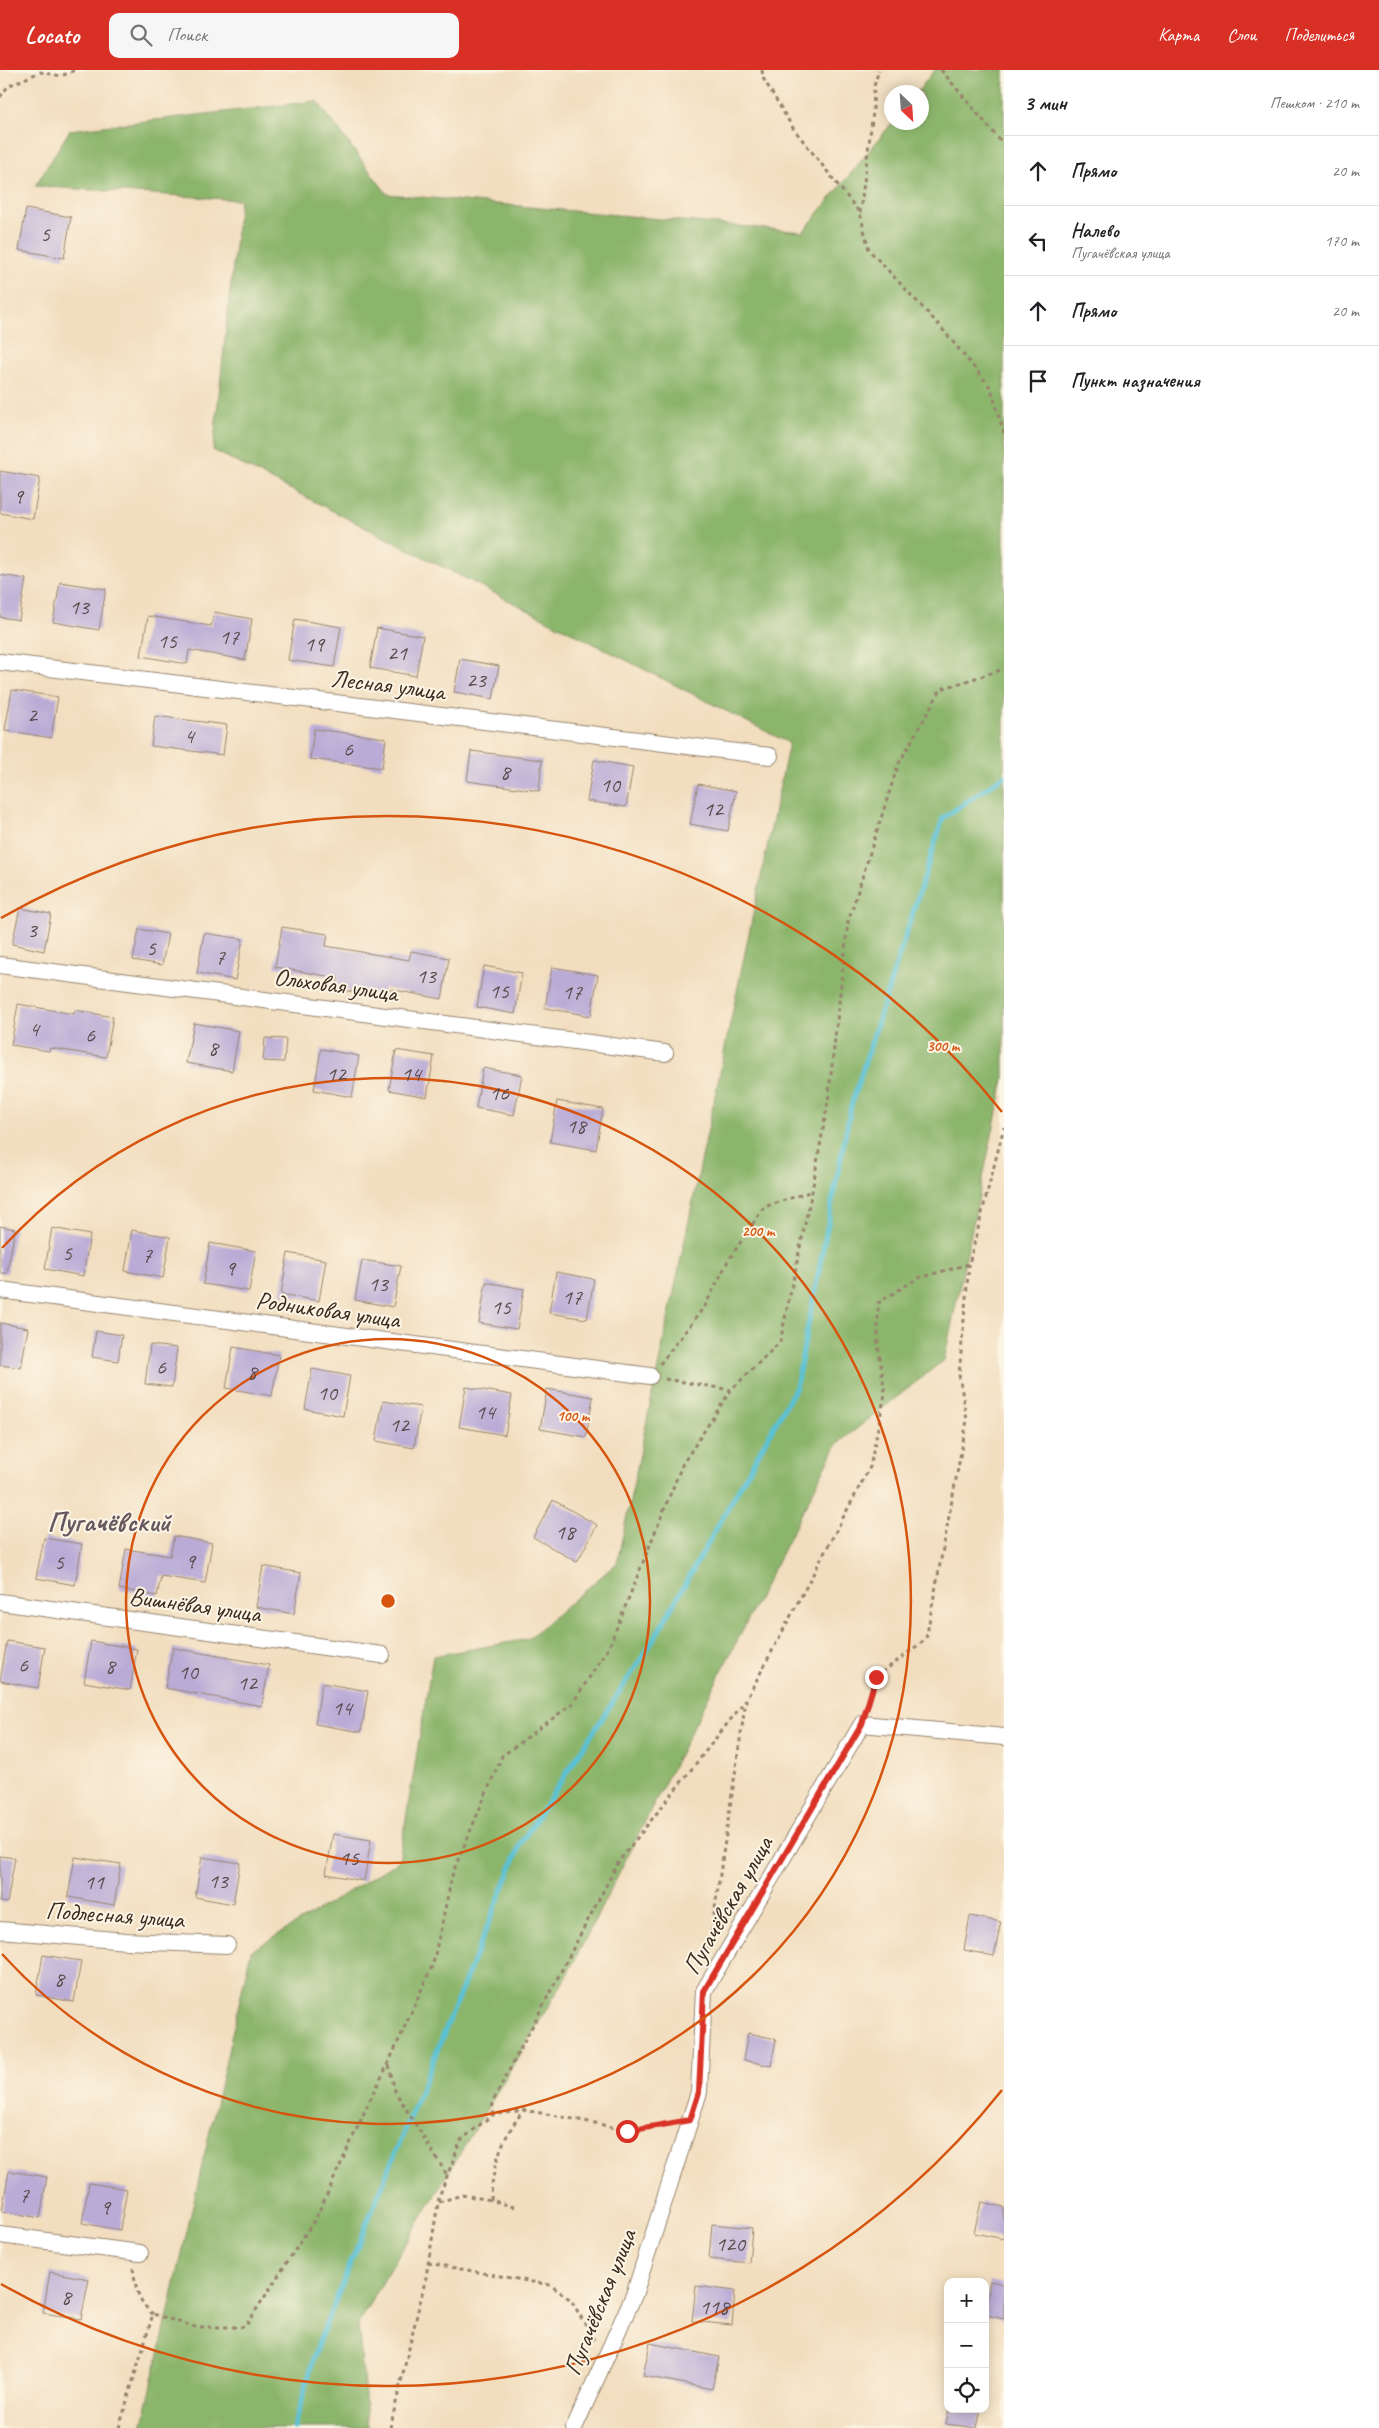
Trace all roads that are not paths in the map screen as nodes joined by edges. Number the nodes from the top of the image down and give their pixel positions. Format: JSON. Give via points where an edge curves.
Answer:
{"nodes":[{"id":1,"x":0,"y":662,"type":"edge"},
{"id":2,"x":770,"y":756,"type":"dead end"},
{"id":3,"x":0,"y":965,"type":"edge"},
{"id":4,"x":665,"y":1053,"type":"dead end"},
{"id":5,"x":0,"y":1290,"type":"edge"},
{"id":6,"x":650,"y":1376,"type":"road end"},
{"id":7,"x":0,"y":1602,"type":"edge"},
{"id":8,"x":382,"y":1655,"type":"dead end"},
{"id":9,"x":1004,"y":1737,"type":"edge"},
{"id":10,"x":0,"y":1930,"type":"edge"},
{"id":11,"x":227,"y":1945,"type":"dead end"},
{"id":12,"x":0,"y":2235,"type":"edge"},
{"id":13,"x":135,"y":2253,"type":"road end"},
{"id":14,"x":574,"y":2428,"type":"edge"}],
"edges":[{"from":1,"to":2,"type":"street","name":"Лесная улица"},
{"from":3,"to":4,"type":"street","name":"Ольховая улица"},
{"from":5,"to":6,"type":"street","name":"Родниковая улица"},
{"from":7,"to":8,"type":"street","name":"Вишнёвая улица"},
{"from":9,"to":14,"type":"street","name":"Пугачёвская улица","via":[[862,1724],[704,1991],[699,2092],[634,2295]]},
{"from":10,"to":11,"type":"street","name":"Подлесная улица","via":[[126,1941]]},
{"from":12,"to":13,"type":"street"}]}
